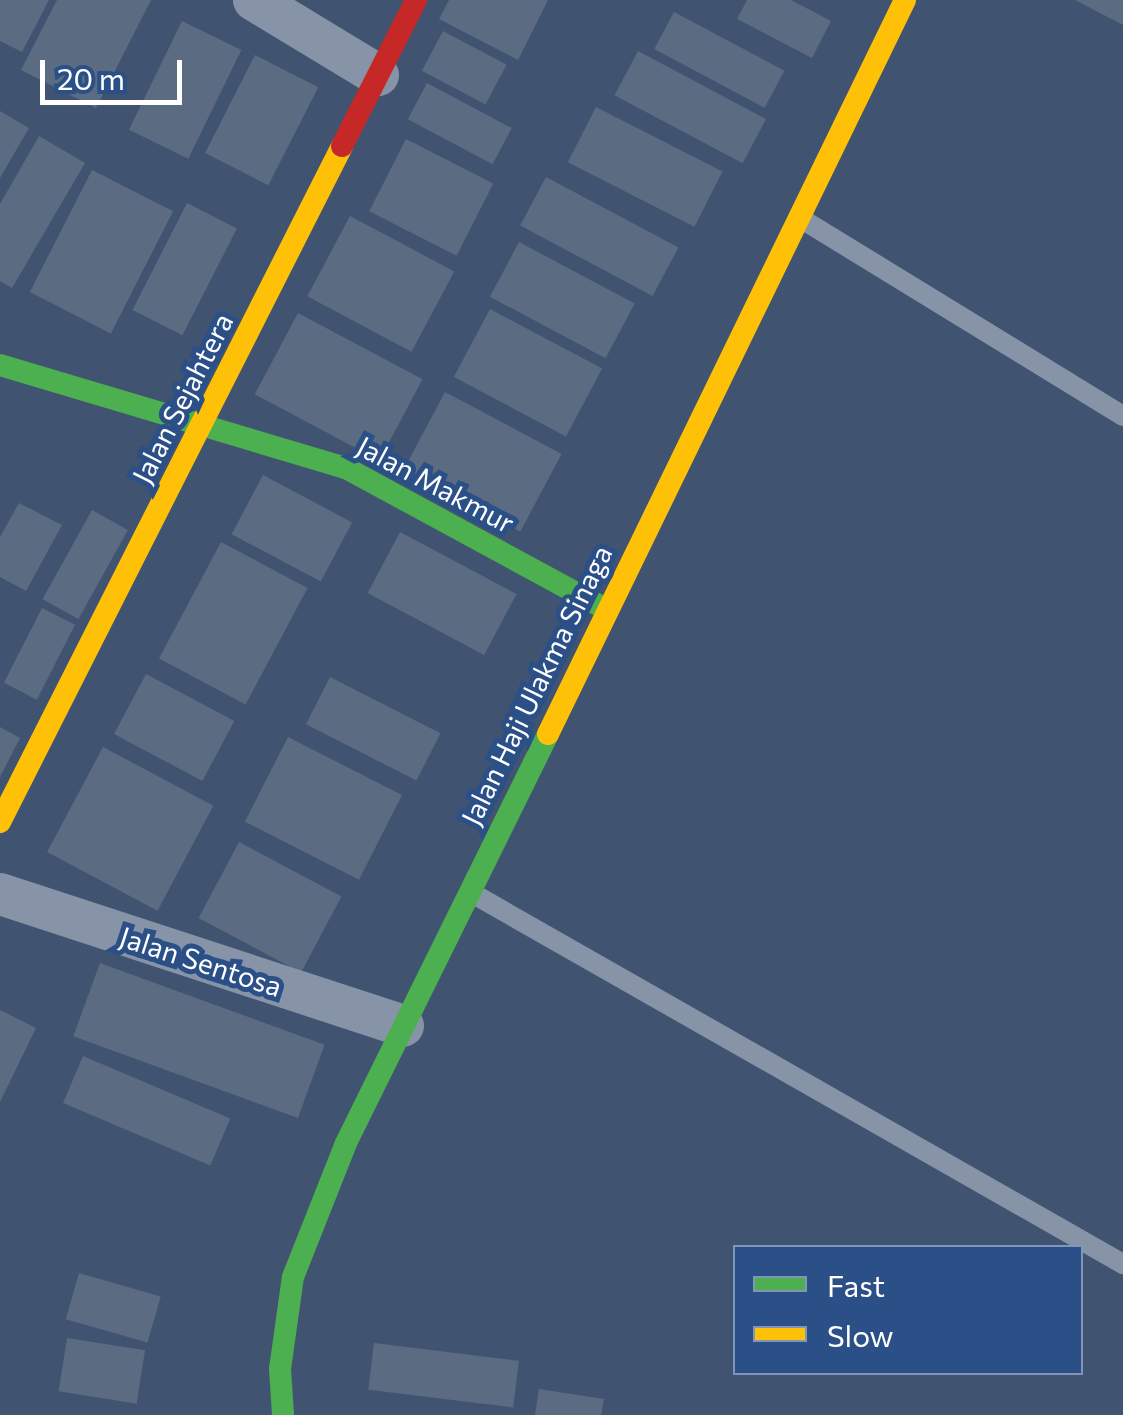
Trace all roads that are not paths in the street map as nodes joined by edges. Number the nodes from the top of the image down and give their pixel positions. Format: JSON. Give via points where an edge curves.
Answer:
{"nodes":[{"id":1,"x":254,"y":0,"type":"edge"},
{"id":2,"x":416,"y":0,"type":"edge"},
{"id":3,"x":905,"y":0,"type":"edge"},
{"id":4,"x":378,"y":75,"type":"junction"},
{"id":5,"x":803,"y":220,"type":"junction"},
{"id":6,"x":0,"y":364,"type":"edge"},
{"id":7,"x":1123,"y":416,"type":"edge"},
{"id":8,"x":202,"y":425,"type":"junction"},
{"id":9,"x":606,"y":609,"type":"junction"},
{"id":10,"x":0,"y":822,"type":"edge"},
{"id":11,"x":468,"y":892,"type":"junction"},
{"id":12,"x":0,"y":894,"type":"edge"},
{"id":13,"x":403,"y":1026,"type":"junction"},
{"id":14,"x":1123,"y":1264,"type":"edge"},
{"id":15,"x":283,"y":1415,"type":"edge"}],
"edges":[{"from":1,"to":4,"type":"street"},
{"from":2,"to":4,"type":"street","name":"Jalan Sejahtera"},
{"from":3,"to":5,"type":"street","name":"Jalan Haji Ulakma Sinaga"},
{"from":4,"to":8,"type":"street","name":"Jalan Sejahtera"},
{"from":5,"to":7,"type":"lane"},
{"from":5,"to":9,"type":"street","name":"Jalan Haji Ulakma Sinaga"},
{"from":6,"to":8,"type":"street","name":"Jalan Makmur"},
{"from":8,"to":9,"type":"street","name":"Jalan Makmur","via":[[346,468]]},
{"from":8,"to":10,"type":"street","name":"Jalan Sejahtera"},
{"from":9,"to":11,"type":"street","name":"Jalan Haji Ulakma Sinaga"},
{"from":11,"to":13,"type":"street","name":"Jalan Haji Ulakma Sinaga"},
{"from":11,"to":14,"type":"lane"},
{"from":12,"to":13,"type":"street","name":"Jalan Sentosa"},
{"from":13,"to":15,"type":"street","name":"Jalan Haji Ulakma Sinaga","via":[[346,1143],[293,1276],[280,1369]]}]}
